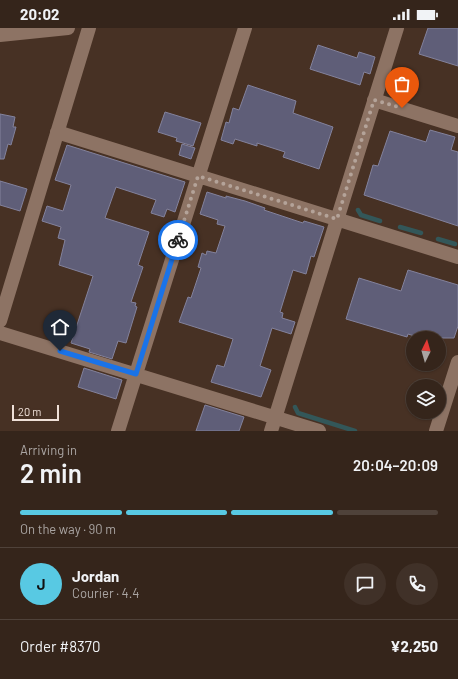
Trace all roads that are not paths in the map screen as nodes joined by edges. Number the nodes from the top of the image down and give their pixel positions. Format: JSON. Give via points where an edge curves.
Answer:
{"nodes":[{"id":1,"x":68,"y":28,"type":"edge"},
{"id":2,"x":89,"y":28,"type":"edge"},
{"id":3,"x":245,"y":28,"type":"edge"},
{"id":4,"x":397,"y":28,"type":"edge"},
{"id":5,"x":0,"y":35,"type":"edge"},
{"id":6,"x":374,"y":100,"type":"junction"},
{"id":7,"x":458,"y":126,"type":"edge"},
{"id":8,"x":57,"y":132,"type":"junction"},
{"id":9,"x":198,"y":176,"type":"junction"},
{"id":10,"x":337,"y":219,"type":"junction"},
{"id":11,"x":458,"y":257,"type":"edge"},
{"id":12,"x":0,"y":321,"type":"edge"},
{"id":13,"x":0,"y":333,"type":"edge"},
{"id":14,"x":458,"y":362,"type":"edge"},
{"id":15,"x":136,"y":374,"type":"junction"},
{"id":16,"x":275,"y":418,"type":"junction"},
{"id":17,"x":118,"y":431,"type":"edge"},
{"id":18,"x":271,"y":431,"type":"edge"},
{"id":19,"x":319,"y":431,"type":"edge"},
{"id":20,"x":436,"y":431,"type":"edge"}],
"edges":[{"from":1,"to":5,"type":"street"},
{"from":2,"to":8,"type":"street"},
{"from":3,"to":9,"type":"street"},
{"from":4,"to":6,"type":"street"},
{"from":6,"to":7,"type":"street"},
{"from":6,"to":10,"type":"street"},
{"from":8,"to":9,"type":"street"},
{"from":8,"to":12,"type":"street"},
{"from":9,"to":10,"type":"street"},
{"from":9,"to":15,"type":"street"},
{"from":10,"to":11,"type":"street"},
{"from":10,"to":16,"type":"street"},
{"from":13,"to":15,"type":"street"},
{"from":14,"to":20,"type":"street"},
{"from":15,"to":16,"type":"street"},
{"from":15,"to":17,"type":"street"},
{"from":16,"to":18,"type":"street"},
{"from":16,"to":19,"type":"street"}]}
